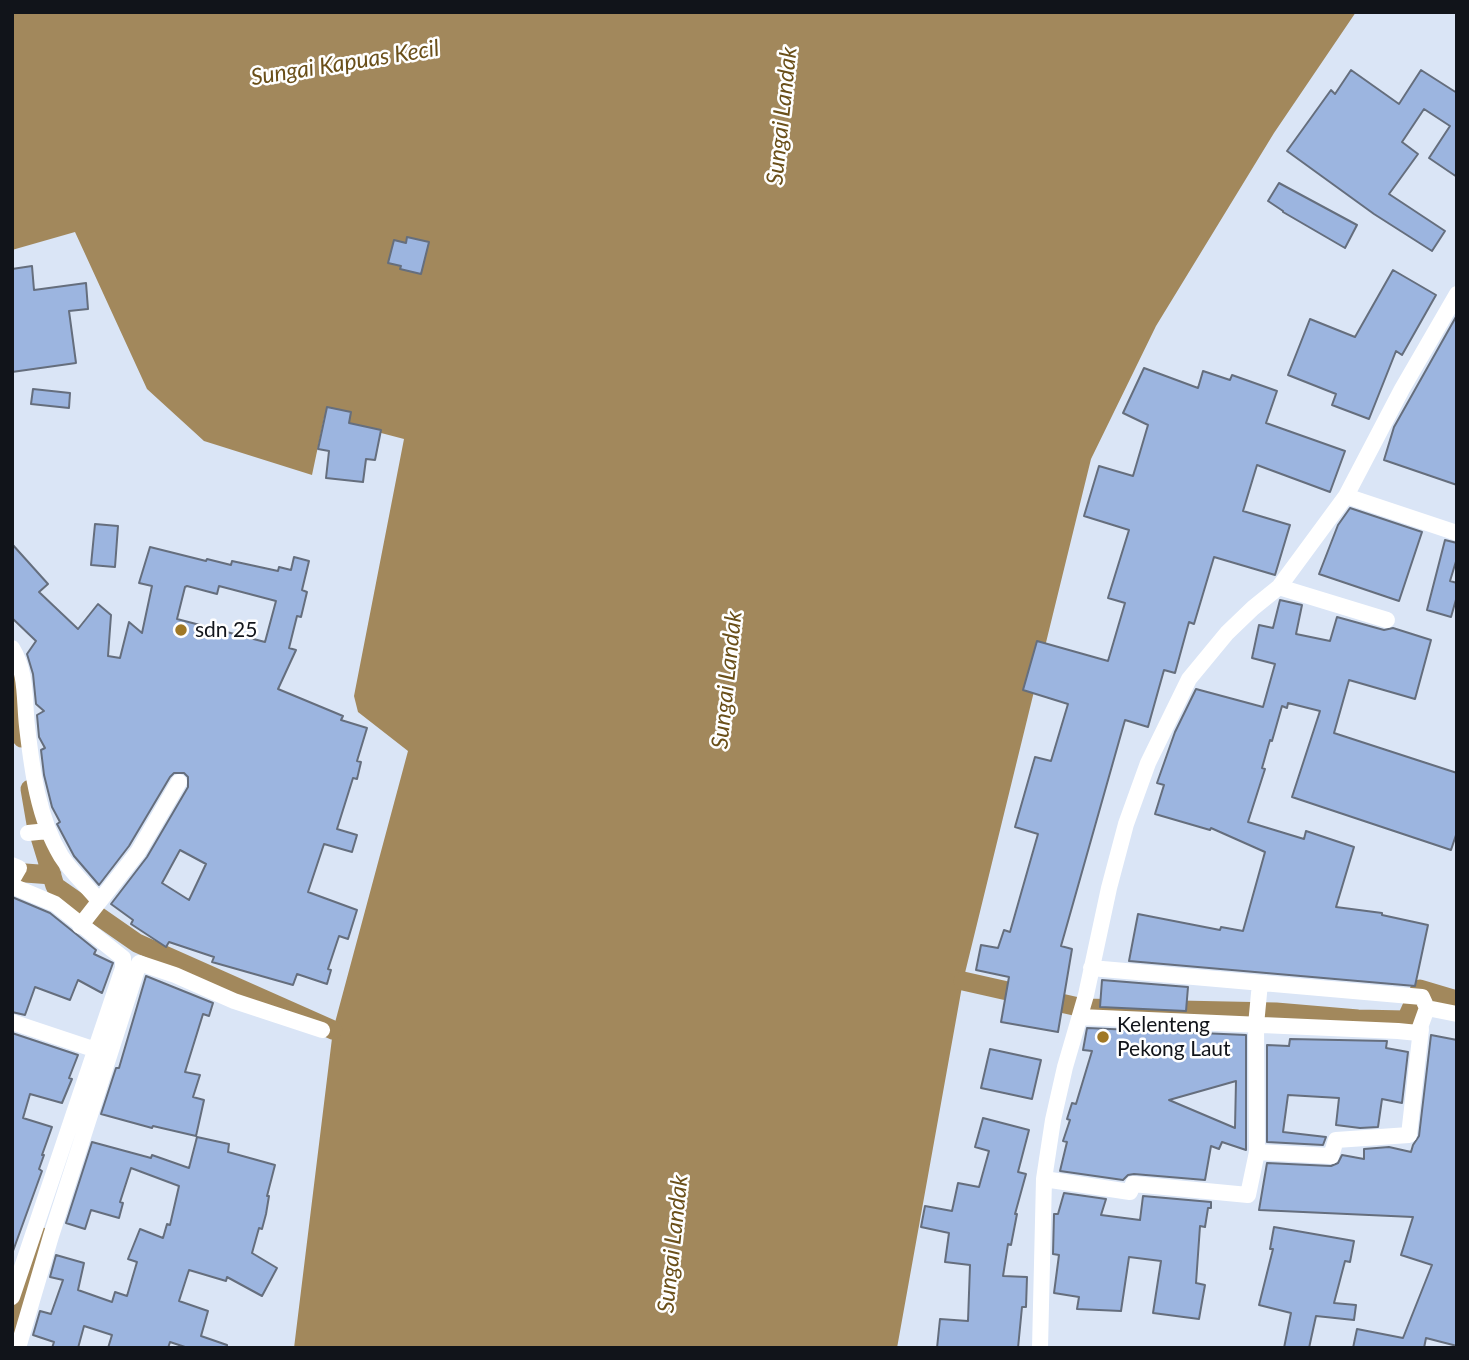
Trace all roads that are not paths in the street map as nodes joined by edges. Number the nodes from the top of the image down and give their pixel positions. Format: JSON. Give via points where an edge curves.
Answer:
{"nodes":[{"id":1,"x":1457,"y":294,"type":"edge"},
{"id":2,"x":1346,"y":496,"type":"junction"},
{"id":3,"x":1457,"y":533,"type":"edge"},
{"id":4,"x":1279,"y":587,"type":"junction"},
{"id":5,"x":1387,"y":620,"type":"dead end"},
{"id":6,"x":12,"y":648,"type":"edge"},
{"id":7,"x":179,"y":782,"type":"dead end"},
{"id":8,"x":48,"y":831,"type":"junction"},
{"id":9,"x":28,"y":833,"type":"dead end"},
{"id":10,"x":12,"y":886,"type":"edge"},
{"id":11,"x":99,"y":901,"type":"junction"},
{"id":12,"x":80,"y":926,"type":"junction"},
{"id":13,"x":123,"y":958,"type":"junction"},
{"id":14,"x":139,"y":963,"type":"junction"},
{"id":15,"x":1091,"y":968,"type":"junction"},
{"id":16,"x":1260,"y":983,"type":"junction"},
{"id":17,"x":1427,"y":1008,"type":"junction"},
{"id":18,"x":1457,"y":1014,"type":"edge"},
{"id":19,"x":1080,"y":1017,"type":"junction"},
{"id":20,"x":12,"y":1022,"type":"edge"},
{"id":21,"x":1256,"y":1025,"type":"junction"},
{"id":22,"x":1420,"y":1029,"type":"junction"},
{"id":23,"x":322,"y":1030,"type":"dead end"},
{"id":24,"x":96,"y":1050,"type":"junction"},
{"id":25,"x":78,"y":1123,"type":"junction"},
{"id":26,"x":1257,"y":1152,"type":"junction"},
{"id":27,"x":1044,"y":1179,"type":"junction"},
{"id":28,"x":34,"y":1231,"type":"junction"},
{"id":29,"x":51,"y":1236,"type":"junction"},
{"id":30,"x":12,"y":1297,"type":"edge"},
{"id":31,"x":18,"y":1348,"type":"edge"},
{"id":32,"x":1040,"y":1348,"type":"edge"}],
"edges":[{"from":1,"to":2,"type":"street"},
{"from":2,"to":3,"type":"street"},
{"from":2,"to":4,"type":"street"},
{"from":4,"to":5,"type":"street"},
{"from":4,"to":15,"type":"street","via":[[1227,633],[1189,679],[1175,705],[1126,824]]},
{"from":6,"to":8,"type":"street","via":[[22,672],[32,768]]},
{"from":7,"to":11,"type":"street","via":[[138,852]]},
{"from":8,"to":9,"type":"street"},
{"from":8,"to":11,"type":"street","via":[[61,856]]},
{"from":10,"to":12,"type":"street","via":[[55,904]]},
{"from":11,"to":12,"type":"street"},
{"from":12,"to":13,"type":"street"},
{"from":13,"to":14,"type":"street"},
{"from":13,"to":24,"type":"street"},
{"from":14,"to":23,"type":"street"},
{"from":14,"to":25,"type":"street"},
{"from":15,"to":16,"type":"street"},
{"from":15,"to":19,"type":"street"},
{"from":16,"to":17,"type":"street","via":[[1422,997]]},
{"from":16,"to":21,"type":"street"},
{"from":17,"to":18,"type":"street"},
{"from":17,"to":22,"type":"street"},
{"from":19,"to":21,"type":"street"},
{"from":19,"to":27,"type":"street","via":[[1053,1120]]},
{"from":20,"to":24,"type":"street"},
{"from":21,"to":22,"type":"street","via":[[1413,1033]]},
{"from":21,"to":26,"type":"street"},
{"from":22,"to":26,"type":"street","via":[[1409,1135],[1336,1140],[1331,1156]]},
{"from":24,"to":25,"type":"street"},
{"from":25,"to":28,"type":"street"},
{"from":25,"to":29,"type":"street"},
{"from":26,"to":27,"type":"street","via":[[1248,1195],[1133,1184],[1130,1192]]},
{"from":27,"to":32,"type":"street"},
{"from":28,"to":29,"type":"street"},
{"from":28,"to":30,"type":"street"},
{"from":29,"to":31,"type":"street"}]}
